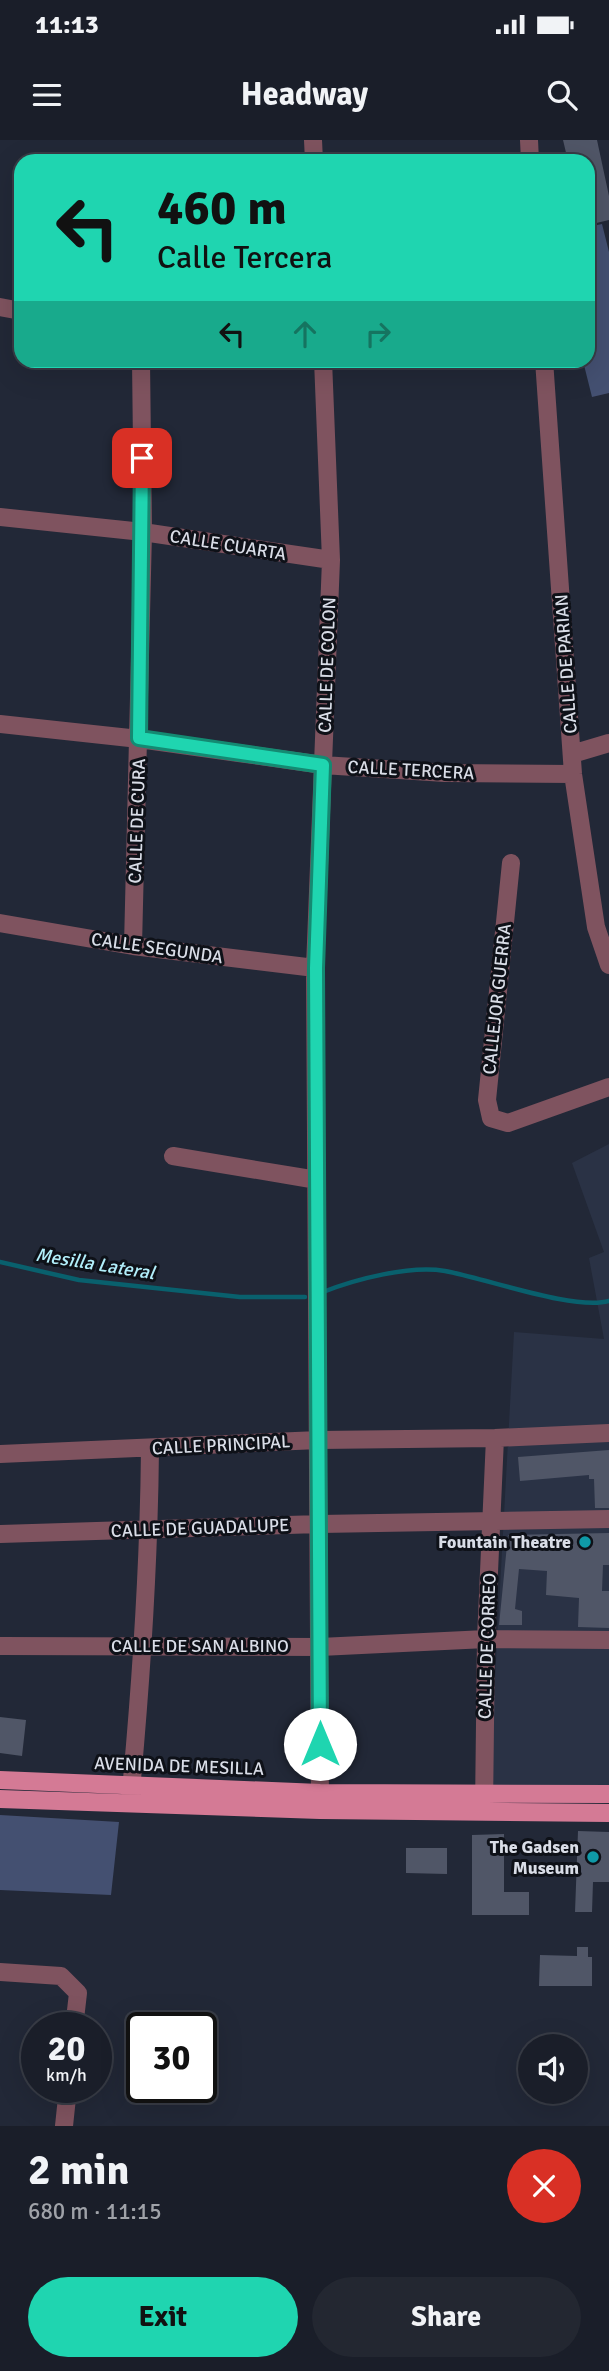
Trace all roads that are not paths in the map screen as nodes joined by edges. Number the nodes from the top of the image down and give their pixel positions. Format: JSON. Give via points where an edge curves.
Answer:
{"nodes":[{"id":1,"x":141,"y":368,"type":"edge"},
{"id":2,"x":323,"y":368,"type":"edge"},
{"id":3,"x":545,"y":368,"type":"edge"},
{"id":4,"x":0,"y":517,"type":"edge"},
{"id":5,"x":143,"y":532,"type":"junction"},
{"id":6,"x":331,"y":560,"type":"junction"},
{"id":7,"x":0,"y":724,"type":"edge"},
{"id":8,"x":139,"y":738,"type":"junction"},
{"id":9,"x":609,"y":743,"type":"edge"},
{"id":10,"x":572,"y":754,"type":"junction"},
{"id":11,"x":323,"y":765,"type":"junction"},
{"id":12,"x":573,"y":774,"type":"junction"},
{"id":13,"x":510,"y":863,"type":"dead end"},
{"id":14,"x":0,"y":923,"type":"edge"},
{"id":15,"x":133,"y":946,"type":"junction"},
{"id":16,"x":609,"y":965,"type":"edge"},
{"id":17,"x":316,"y":968,"type":"junction"},
{"id":18,"x":609,"y":1087,"type":"edge"},
{"id":19,"x":173,"y":1156,"type":"dead end"},
{"id":20,"x":317,"y":1180,"type":"junction"},
{"id":21,"x":609,"y":1433,"type":"edge"},
{"id":22,"x":495,"y":1438,"type":"junction"},
{"id":23,"x":319,"y":1440,"type":"junction"},
{"id":24,"x":150,"y":1448,"type":"junction"},
{"id":25,"x":0,"y":1454,"type":"edge"},
{"id":26,"x":609,"y":1519,"type":"edge"},
{"id":27,"x":492,"y":1522,"type":"junction"},
{"id":28,"x":320,"y":1524,"type":"junction"},
{"id":29,"x":149,"y":1531,"type":"junction"},
{"id":30,"x":0,"y":1534,"type":"edge"},
{"id":31,"x":486,"y":1639,"type":"junction"},
{"id":32,"x":609,"y":1640,"type":"edge"},
{"id":33,"x":0,"y":1646,"type":"edge"},
{"id":34,"x":143,"y":1646,"type":"junction"},
{"id":35,"x":320,"y":1647,"type":"junction"},
{"id":36,"x":0,"y":1780,"type":"edge"},
{"id":37,"x":131,"y":1785,"type":"junction"},
{"id":38,"x":484,"y":1794,"type":"junction"},
{"id":39,"x":609,"y":1794,"type":"edge"},
{"id":40,"x":0,"y":1799,"type":"edge"},
{"id":41,"x":320,"y":1801,"type":"junction"},
{"id":42,"x":130,"y":1804,"type":"junction"},
{"id":43,"x":484,"y":1813,"type":"junction"},
{"id":44,"x":609,"y":1813,"type":"edge"},
{"id":45,"x":0,"y":1972,"type":"edge"},
{"id":46,"x":76,"y":2012,"type":"edge"},
{"id":47,"x":66,"y":2103,"type":"edge"},
{"id":48,"x":64,"y":2126,"type":"edge"}],
"edges":[{"from":1,"to":5,"type":"street","name":"CALLE DE CURA"},
{"from":2,"to":6,"type":"street","name":"CALLE DE COLON"},
{"from":3,"to":10,"type":"street","name":"CALLE DE PARIAN"},
{"from":4,"to":5,"type":"street","name":"CALLE CUARTA"},
{"from":5,"to":6,"type":"street","name":"CALLE CUARTA"},
{"from":5,"to":8,"type":"street","name":"CALLE DE CURA"},
{"from":6,"to":11,"type":"street","name":"CALLE DE COLON"},
{"from":7,"to":8,"type":"street","name":"CALLE TERCERA"},
{"from":8,"to":11,"type":"street","name":"CALLE TERCERA"},
{"from":8,"to":15,"type":"street","name":"CALLE DE CURA"},
{"from":9,"to":10,"type":"street"},
{"from":10,"to":12,"type":"street","name":"CALLE DE PARIAN"},
{"from":11,"to":12,"type":"street","name":"CALLE TERCERA","via":[[445,773]]},
{"from":11,"to":17,"type":"street","name":"CALLE DE COLON"},
{"from":12,"to":16,"type":"street","name":"CALLE DE PARIAN","via":[[596,927]]},
{"from":13,"to":18,"type":"street","name":"CALLEJOR GUERRA","via":[[487,1100],[491,1118],[508,1123]]},
{"from":14,"to":15,"type":"street","name":"CALLE SEGUNDA"},
{"from":15,"to":17,"type":"street","name":"CALLE SEGUNDA"},
{"from":17,"to":20,"type":"street","name":"CALLE DE COLON"},
{"from":19,"to":20,"type":"street"},
{"from":20,"to":23,"type":"street","name":"CALLE DE COLON"},
{"from":21,"to":22,"type":"street","name":"CALLE PRINCIPAL"},
{"from":22,"to":23,"type":"street","name":"CALLE PRINCIPAL"},
{"from":22,"to":27,"type":"street","name":"CALLE DE CORREO"},
{"from":23,"to":24,"type":"street","name":"CALLE PRINCIPAL"},
{"from":23,"to":28,"type":"street","name":"CALLE DE COLON"},
{"from":24,"to":25,"type":"street","name":"CALLE PRINCIPAL"},
{"from":24,"to":29,"type":"street"},
{"from":26,"to":27,"type":"street","name":"CALLE DE GUADALUPE"},
{"from":27,"to":28,"type":"street","name":"CALLE DE GUADALUPE"},
{"from":27,"to":31,"type":"street","name":"CALLE DE CORREO"},
{"from":28,"to":29,"type":"street","name":"CALLE DE GUADALUPE"},
{"from":28,"to":35,"type":"street","name":"CALLE DE COLON"},
{"from":29,"to":30,"type":"street","name":"CALLE DE GUADALUPE"},
{"from":29,"to":34,"type":"street"},
{"from":31,"to":32,"type":"street","name":"CALLE DE SAN ALBINO"},
{"from":31,"to":35,"type":"street","name":"CALLE DE SAN ALBINO"},
{"from":31,"to":38,"type":"street","name":"CALLE DE CORREO"},
{"from":33,"to":34,"type":"street","name":"CALLE DE SAN ALBINO"},
{"from":34,"to":35,"type":"street","name":"CALLE DE SAN ALBINO"},
{"from":34,"to":37,"type":"street"},
{"from":35,"to":41,"type":"street","name":"CALLE DE COLON"},
{"from":36,"to":37,"type":"main road","name":"AVENIDA DE MESILLA"},
{"from":37,"to":41,"type":"main road","name":"AVENIDA DE MESILLA"},
{"from":37,"to":42,"type":"street"},
{"from":38,"to":39,"type":"main road","name":"AVENIDA DE MESILLA"},
{"from":38,"to":41,"type":"main road","name":"AVENIDA DE MESILLA"},
{"from":38,"to":43,"type":"street","name":"CALLE DE CORREO"},
{"from":40,"to":42,"type":"main road","name":"AVENIDA DE MESILLA"},
{"from":41,"to":42,"type":"main road","name":"AVENIDA DE MESILLA"},
{"from":41,"to":43,"type":"main road","name":"AVENIDA DE MESILLA"},
{"from":43,"to":44,"type":"main road","name":"AVENIDA DE MESILLA"},
{"from":45,"to":46,"type":"street","via":[[61,1976],[78,1993]]},
{"from":47,"to":48,"type":"street"}]}
